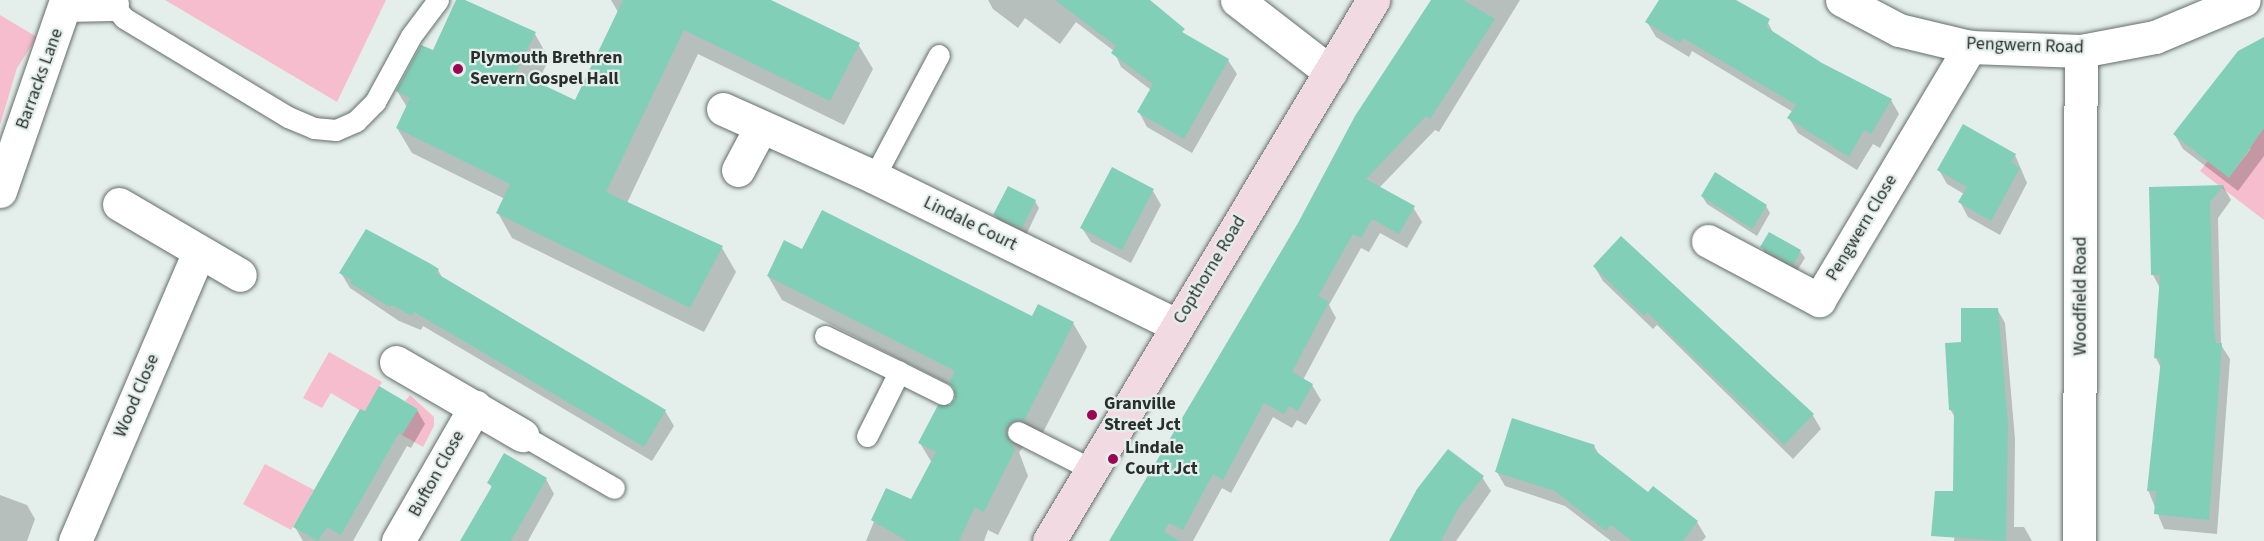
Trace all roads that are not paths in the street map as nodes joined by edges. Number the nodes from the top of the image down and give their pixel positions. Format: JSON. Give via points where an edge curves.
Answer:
{"nodes":[{"id":1,"x":438,"y":0,"type":"edge"},
{"id":2,"x":1237,"y":0,"type":"edge"},
{"id":3,"x":1373,"y":0,"type":"edge"},
{"id":4,"x":1842,"y":0,"type":"edge"},
{"id":5,"x":2244,"y":0,"type":"edge"},
{"id":6,"x":66,"y":3,"type":"edge"},
{"id":7,"x":112,"y":4,"type":"joint"},
{"id":8,"x":1970,"y":47,"type":"junction"},
{"id":9,"x":2081,"y":51,"type":"junction"},
{"id":10,"x":939,"y":55,"type":"dead end"},
{"id":11,"x":1330,"y":72,"type":"junction"},
{"id":12,"x":723,"y":109,"type":"dead end"},
{"id":13,"x":761,"y":127,"type":"junction"},
{"id":14,"x":738,"y":170,"type":"dead end"},
{"id":15,"x":874,"y":177,"type":"junction"},
{"id":16,"x":0,"y":191,"type":"edge"},
{"id":17,"x":119,"y":204,"type":"dead end"},
{"id":18,"x":1708,"y":240,"type":"dead end"},
{"id":19,"x":199,"y":251,"type":"junction"},
{"id":20,"x":240,"y":275,"type":"dead end"},
{"id":21,"x":1176,"y":325,"type":"junction"},
{"id":22,"x":825,"y":336,"type":"dead end"},
{"id":23,"x":396,"y":362,"type":"dead end"},
{"id":24,"x":899,"y":372,"type":"junction"},
{"id":25,"x":943,"y":394,"type":"dead end"},
{"id":26,"x":474,"y":407,"type":"junction"},
{"id":27,"x":1018,"y":432,"type":"dead end"},
{"id":28,"x":522,"y":435,"type":"joint"},
{"id":29,"x":867,"y":436,"type":"dead end"},
{"id":30,"x":1091,"y":469,"type":"junction"},
{"id":31,"x":614,"y":488,"type":"dead end"},
{"id":32,"x":75,"y":541,"type":"edge"},
{"id":33,"x":398,"y":541,"type":"edge"},
{"id":34,"x":1048,"y":541,"type":"edge"},
{"id":35,"x":2079,"y":541,"type":"edge"}],
"edges":[{"from":1,"to":7,"type":"lane","via":[[411,36],[375,102],[356,121],[336,130],[314,128],[288,117],[124,18]]},
{"from":2,"to":11,"type":"street"},
{"from":3,"to":11,"type":"main road","name":"Copthorne Road"},
{"from":4,"to":8,"type":"street","name":"Pengwern Road","via":[[1899,30]]},
{"from":5,"to":9,"type":"street","name":"Pengwern Road","via":[[2155,36]]},
{"from":6,"to":7,"type":"street"},
{"from":6,"to":16,"type":"street","name":"Barracks Lane"},
{"from":8,"to":9,"type":"street","name":"Pengwern Road"},
{"from":8,"to":18,"type":"street","name":"Pengwern Close","via":[[1819,300]]},
{"from":9,"to":35,"type":"street","name":"Woodfield Road"},
{"from":10,"to":15,"type":"lane"},
{"from":11,"to":21,"type":"main road","name":"Copthorne Road"},
{"from":12,"to":13,"type":"street","name":"Lindale Court"},
{"from":13,"to":14,"type":"street"},
{"from":13,"to":15,"type":"street","name":"Lindale Court"},
{"from":15,"to":21,"type":"street","name":"Lindale Court"},
{"from":17,"to":19,"type":"street"},
{"from":19,"to":20,"type":"street"},
{"from":19,"to":32,"type":"street","name":"Wood Close"},
{"from":21,"to":30,"type":"main road","name":"Copthorne Road"},
{"from":22,"to":24,"type":"lane"},
{"from":23,"to":26,"type":"street"},
{"from":24,"to":25,"type":"lane"},
{"from":24,"to":29,"type":"lane"},
{"from":26,"to":28,"type":"street"},
{"from":26,"to":33,"type":"street","name":"Bufton Close"},
{"from":27,"to":30,"type":"lane"},
{"from":28,"to":31,"type":"lane"},
{"from":30,"to":34,"type":"main road","name":"Copthorne Road"}]}
